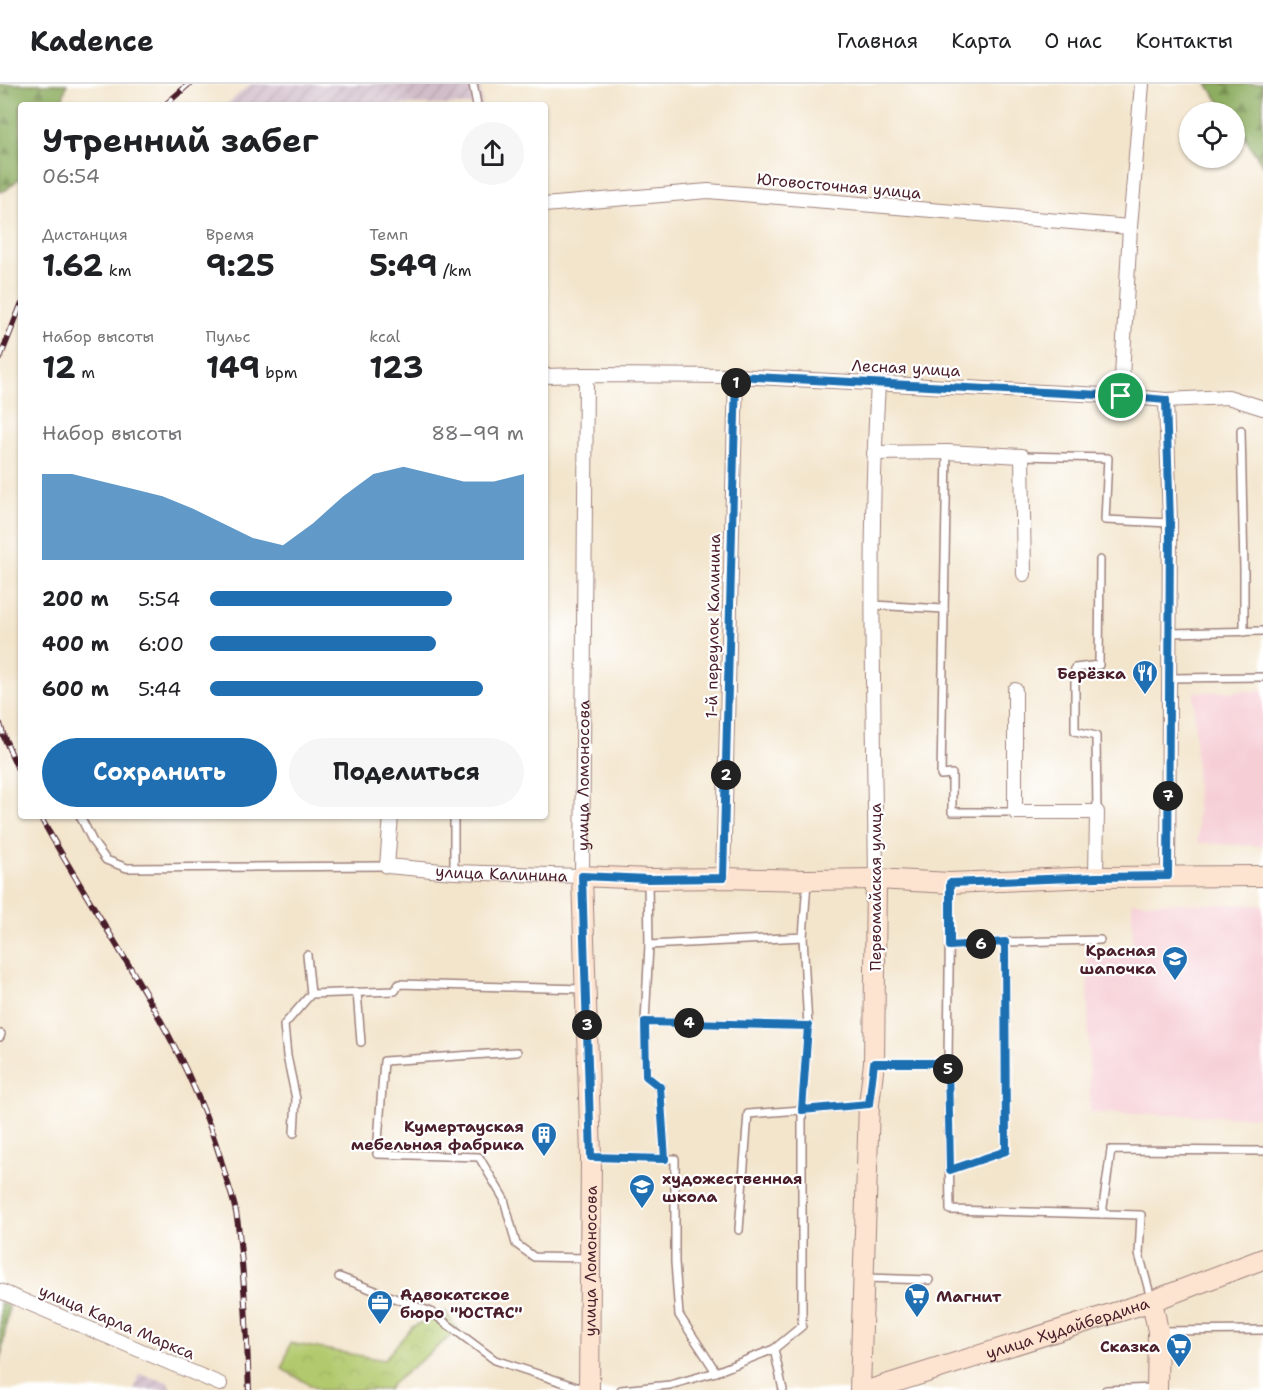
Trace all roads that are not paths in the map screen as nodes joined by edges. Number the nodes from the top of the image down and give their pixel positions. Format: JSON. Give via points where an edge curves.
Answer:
{"nodes":[{"id":1,"x":473,"y":84,"type":"edge"},
{"id":2,"x":1142,"y":84,"type":"edge"},
{"id":3,"x":476,"y":102,"type":"edge"},
{"id":4,"x":548,"y":205,"type":"edge"},
{"id":5,"x":1130,"y":227,"type":"junction"},
{"id":6,"x":586,"y":375,"type":"junction"},
{"id":7,"x":548,"y":376,"type":"edge"},
{"id":8,"x":736,"y":376,"type":"junction"},
{"id":9,"x":878,"y":384,"type":"junction"},
{"id":10,"x":1121,"y":396,"type":"junction"},
{"id":11,"x":1166,"y":400,"type":"junction"},
{"id":12,"x":1263,"y":408,"type":"edge"},
{"id":13,"x":1240,"y":430,"type":"dead end"},
{"id":14,"x":947,"y":452,"type":"junction"},
{"id":15,"x":874,"y":453,"type":"junction"},
{"id":16,"x":1022,"y":456,"type":"junction"},
{"id":17,"x":1170,"y":523,"type":"junction"},
{"id":18,"x":1100,"y":560,"type":"dead end"},
{"id":19,"x":1024,"y":574,"type":"dead end"},
{"id":20,"x":873,"y":605,"type":"junction"},
{"id":21,"x":944,"y":609,"type":"junction"},
{"id":22,"x":1263,"y":631,"type":"edge"},
{"id":23,"x":1244,"y":632,"type":"junction"},
{"id":24,"x":1169,"y":633,"type":"junction"},
{"id":25,"x":1263,"y":677,"type":"edge"},
{"id":26,"x":1169,"y":678,"type":"junction"},
{"id":27,"x":1015,"y":690,"type":"dead end"},
{"id":28,"x":1015,"y":812,"type":"junction"},
{"id":29,"x":1097,"y":812,"type":"junction"},
{"id":30,"x":82,"y":819,"type":"edge"},
{"id":31,"x":391,"y":819,"type":"edge"},
{"id":32,"x":454,"y":819,"type":"edge"},
{"id":33,"x":387,"y":866,"type":"junction"},
{"id":34,"x":454,"y":872,"type":"junction"},
{"id":35,"x":582,"y":876,"type":"junction"},
{"id":36,"x":1168,"y":876,"type":"junction"},
{"id":37,"x":1263,"y":876,"type":"edge"},
{"id":38,"x":1096,"y":877,"type":"junction"},
{"id":39,"x":723,"y":878,"type":"junction"},
{"id":40,"x":648,"y":879,"type":"junction"},
{"id":41,"x":876,"y":879,"type":"junction"},
{"id":42,"x":807,"y":880,"type":"junction"},
{"id":43,"x":950,"y":883,"type":"junction"},
{"id":44,"x":803,"y":937,"type":"junction"},
{"id":45,"x":1100,"y":940,"type":"dead end"},
{"id":46,"x":1005,"y":942,"type":"junction"},
{"id":47,"x":649,"y":945,"type":"junction"},
{"id":48,"x":950,"y":946,"type":"junction"},
{"id":49,"x":307,"y":955,"type":"dead end"},
{"id":50,"x":586,"y":989,"type":"junction"},
{"id":51,"x":357,"y":992,"type":"junction"},
{"id":52,"x":311,"y":994,"type":"junction"},
{"id":53,"x":645,"y":1022,"type":"junction"},
{"id":54,"x":808,"y":1026,"type":"junction"},
{"id":55,"x":361,"y":1042,"type":"dead end"},
{"id":56,"x":517,"y":1052,"type":"dead end"},
{"id":57,"x":874,"y":1063,"type":"junction"},
{"id":58,"x":948,"y":1063,"type":"junction"},
{"id":59,"x":869,"y":1104,"type":"junction"},
{"id":60,"x":802,"y":1110,"type":"junction"},
{"id":61,"x":294,"y":1133,"type":"dead end"},
{"id":62,"x":1263,"y":1151,"type":"edge"},
{"id":63,"x":591,"y":1157,"type":"junction"},
{"id":64,"x":665,"y":1159,"type":"junction"},
{"id":65,"x":950,"y":1170,"type":"junction"},
{"id":66,"x":1102,"y":1214,"type":"junction"},
{"id":67,"x":739,"y":1230,"type":"dead end"},
{"id":68,"x":590,"y":1258,"type":"junction"},
{"id":69,"x":1263,"y":1259,"type":"edge"},
{"id":70,"x":339,"y":1277,"type":"dead end"},
{"id":71,"x":863,"y":1277,"type":"junction"},
{"id":72,"x":929,"y":1280,"type":"dead end"},
{"id":73,"x":0,"y":1291,"type":"edge"},
{"id":74,"x":1152,"y":1301,"type":"junction"},
{"id":75,"x":1263,"y":1330,"type":"edge"},
{"id":76,"x":1158,"y":1331,"type":"junction"},
{"id":77,"x":774,"y":1349,"type":"junction"},
{"id":78,"x":717,"y":1372,"type":"junction"},
{"id":79,"x":220,"y":1384,"type":"dead end"},
{"id":80,"x":1157,"y":1389,"type":"edge"},
{"id":81,"x":587,"y":1390,"type":"edge"},
{"id":82,"x":621,"y":1390,"type":"edge"},
{"id":83,"x":783,"y":1390,"type":"edge"},
{"id":84,"x":860,"y":1390,"type":"edge"},
{"id":85,"x":870,"y":1390,"type":"edge"},
{"id":86,"x":1106,"y":1390,"type":"edge"}],
"edges":[{"from":1,"to":3,"type":"lane"},
{"from":2,"to":5,"type":"street"},
{"from":4,"to":5,"type":"street","name":"Юговосточная улица","via":[[708,191]]},
{"from":5,"to":10,"type":"street"},
{"from":6,"to":7,"type":"street","name":"Лесная улица"},
{"from":6,"to":8,"type":"street","name":"Лесная улица"},
{"from":6,"to":35,"type":"street","name":"улица Ломоносова"},
{"from":8,"to":9,"type":"street","name":"Лесная улица"},
{"from":8,"to":39,"type":"street","name":"1-й переулок Калинина"},
{"from":9,"to":10,"type":"street","name":"Лесная улица"},
{"from":9,"to":15,"type":"street","name":"Первомайская улица"},
{"from":10,"to":11,"type":"street","name":"Лесная улица"},
{"from":11,"to":12,"type":"street","name":"Лесная улица","via":[[1228,397]]},
{"from":11,"to":17,"type":"street"},
{"from":13,"to":23,"type":"lane"},
{"from":14,"to":15,"type":"street"},
{"from":14,"to":16,"type":"street"},
{"from":14,"to":21,"type":"lane"},
{"from":15,"to":20,"type":"street","name":"Первомайская улица"},
{"from":16,"to":17,"type":"lane","via":[[1108,459],[1105,520]]},
{"from":16,"to":19,"type":"street"},
{"from":17,"to":24,"type":"street"},
{"from":18,"to":29,"type":"lane","via":[[1099,665],[1075,668],[1075,731],[1096,736]]},
{"from":20,"to":21,"type":"lane"},
{"from":20,"to":41,"type":"street","name":"Первомайская улица"},
{"from":21,"to":28,"type":"lane","via":[[941,775],[952,774],[952,812]]},
{"from":22,"to":23,"type":"lane"},
{"from":23,"to":24,"type":"lane"},
{"from":24,"to":26,"type":"street"},
{"from":25,"to":26,"type":"lane"},
{"from":26,"to":36,"type":"street"},
{"from":27,"to":28,"type":"street"},
{"from":28,"to":29,"type":"street"},
{"from":29,"to":38,"type":"street"},
{"from":30,"to":33,"type":"lane","via":[[106,860],[127,868]]},
{"from":31,"to":33,"type":"street"},
{"from":32,"to":34,"type":"lane"},
{"from":33,"to":34,"type":"street","name":"улица Калинина"},
{"from":34,"to":35,"type":"street","name":"улица Калинина"},
{"from":35,"to":40,"type":"street","name":"улица Калинина"},
{"from":35,"to":50,"type":"street","name":"улица Ломоносова"},
{"from":36,"to":37,"type":"street","name":"улица Калинина"},
{"from":36,"to":38,"type":"street","name":"улица Калинина"},
{"from":38,"to":43,"type":"street","name":"улица Калинина"},
{"from":39,"to":40,"type":"street","name":"улица Калинина"},
{"from":39,"to":42,"type":"street","name":"улица Калинина"},
{"from":40,"to":47,"type":"lane"},
{"from":41,"to":42,"type":"street","name":"улица Калинина"},
{"from":41,"to":43,"type":"street","name":"улица Калинина"},
{"from":41,"to":57,"type":"street","name":"Первомайская улица"},
{"from":42,"to":44,"type":"lane"},
{"from":43,"to":48,"type":"lane"},
{"from":44,"to":47,"type":"lane"},
{"from":44,"to":54,"type":"lane"},
{"from":45,"to":46,"type":"lane"},
{"from":46,"to":48,"type":"lane"},
{"from":46,"to":65,"type":"lane","via":[[1006,1151]]},
{"from":47,"to":53,"type":"lane"},
{"from":48,"to":58,"type":"lane"},
{"from":49,"to":52,"type":"lane"},
{"from":50,"to":51,"type":"lane","via":[[399,984],[394,991]]},
{"from":50,"to":63,"type":"street","name":"улица Ломоносова"},
{"from":51,"to":52,"type":"lane"},
{"from":51,"to":55,"type":"lane"},
{"from":52,"to":61,"type":"lane","via":[[284,1025],[296,1099]]},
{"from":53,"to":54,"type":"lane"},
{"from":53,"to":64,"type":"lane","via":[[646,1076],[660,1087]]},
{"from":54,"to":60,"type":"lane"},
{"from":56,"to":68,"type":"lane","via":[[384,1061],[377,1154],[479,1157],[504,1199],[516,1244],[534,1257]]},
{"from":57,"to":58,"type":"lane"},
{"from":57,"to":59,"type":"street","name":"Первомайская улица"},
{"from":58,"to":65,"type":"lane"},
{"from":59,"to":60,"type":"lane"},
{"from":59,"to":71,"type":"street","name":"Первомайская улица"},
{"from":60,"to":67,"type":"lane","via":[[748,1114]]},
{"from":60,"to":77,"type":"lane","via":[[802,1326]]},
{"from":62,"to":66,"type":"lane","via":[[1111,1150]]},
{"from":63,"to":64,"type":"lane"},
{"from":63,"to":68,"type":"street","name":"улица Ломоносова"},
{"from":64,"to":78,"type":"lane","via":[[675,1159],[678,1315]]},
{"from":65,"to":66,"type":"lane","via":[[950,1210]]},
{"from":66,"to":74,"type":"lane","via":[[1141,1215],[1139,1254]]},
{"from":68,"to":81,"type":"street","name":"улица Ломоносова"},
{"from":69,"to":74,"type":"street","name":"улица Худайбердина"},
{"from":70,"to":81,"type":"lane","via":[[431,1312],[495,1360]]},
{"from":71,"to":72,"type":"lane"},
{"from":71,"to":84,"type":"street","name":"Первомайская улица"},
{"from":73,"to":79,"type":"street","name":"улица Карла Маркса"},
{"from":74,"to":76,"type":"street"},
{"from":74,"to":85,"type":"street","name":"улица Худайбердина"},
{"from":75,"to":76,"type":"lane"},
{"from":76,"to":80,"type":"street"},
{"from":77,"to":78,"type":"lane"},
{"from":77,"to":83,"type":"lane"},
{"from":78,"to":82,"type":"lane","via":[[670,1385]]},
{"from":80,"to":86,"type":"lane"}]}
